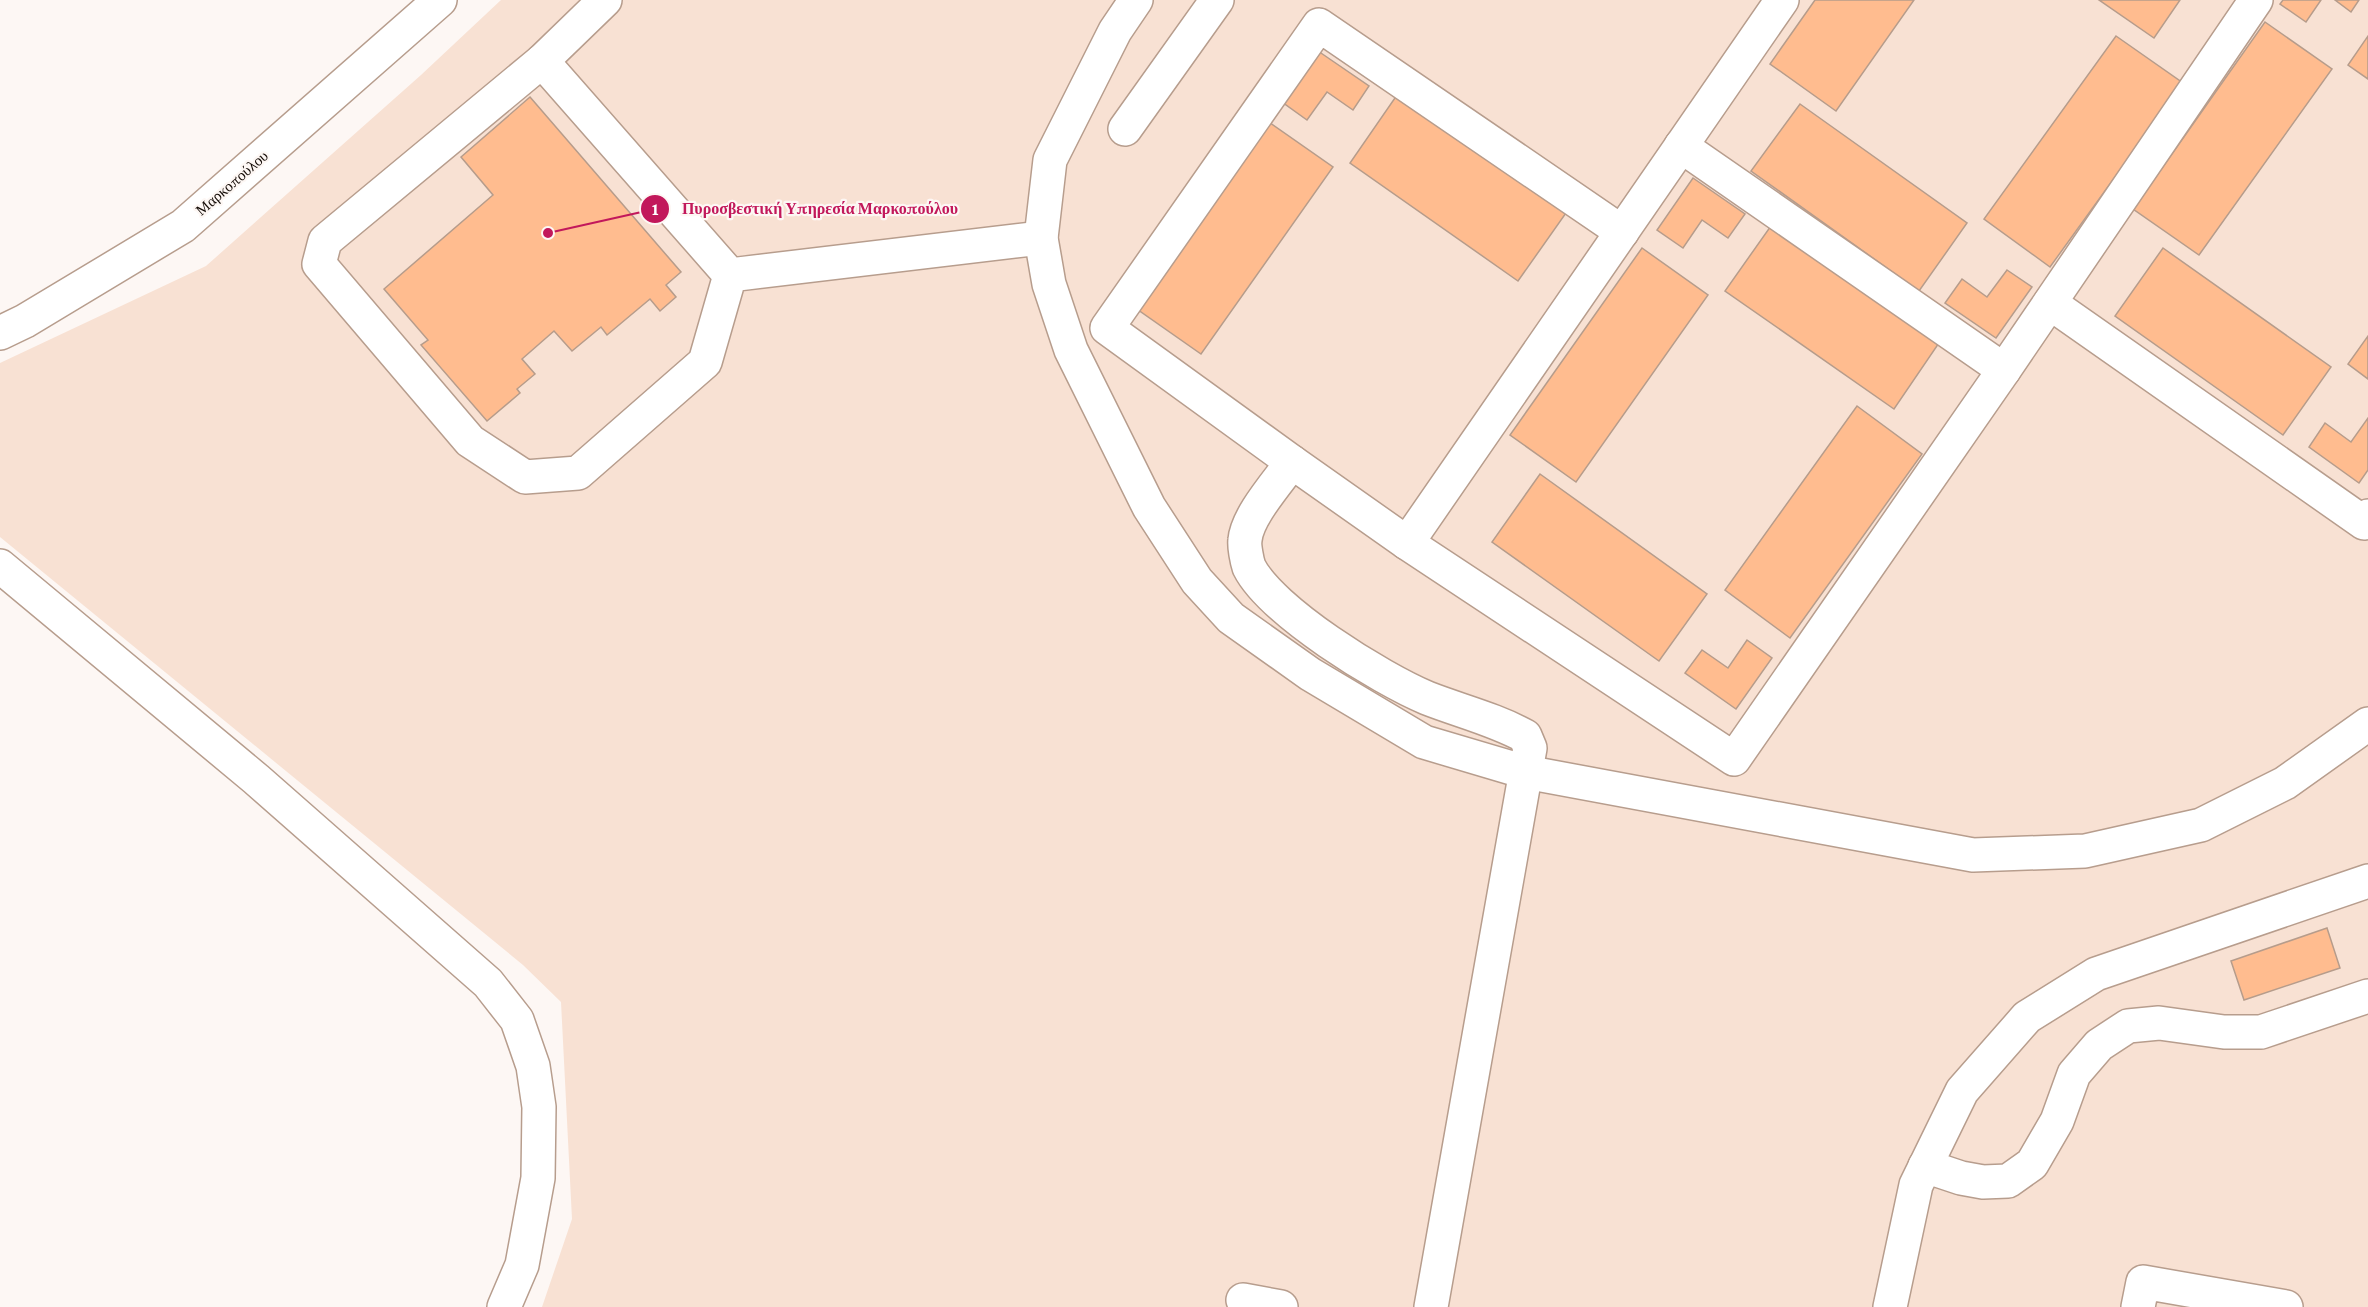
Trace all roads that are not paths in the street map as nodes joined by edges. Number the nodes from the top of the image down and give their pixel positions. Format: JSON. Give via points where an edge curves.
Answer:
{"nodes":[{"id":1,"x":440,"y":0,"type":"edge"},
{"id":2,"x":605,"y":0,"type":"edge"},
{"id":3,"x":1136,"y":0,"type":"edge"},
{"id":4,"x":1217,"y":0,"type":"edge"},
{"id":5,"x":1782,"y":0,"type":"edge"},
{"id":6,"x":2256,"y":0,"type":"edge"},
{"id":7,"x":542,"y":61,"type":"junction"},
{"id":8,"x":1125,"y":129,"type":"dead end"},
{"id":9,"x":1681,"y":146,"type":"junction"},
{"id":10,"x":1622,"y":232,"type":"junction"},
{"id":11,"x":1041,"y":238,"type":"junction"},
{"id":12,"x":730,"y":275,"type":"junction"},
{"id":13,"x":2050,"y":303,"type":"junction"},
{"id":14,"x":0,"y":333,"type":"edge"},
{"id":15,"x":2004,"y":370,"type":"junction"},
{"id":16,"x":1292,"y":462,"type":"junction"},
{"id":17,"x":2368,"y":516,"type":"edge"},
{"id":18,"x":1407,"y":543,"type":"junction"},
{"id":19,"x":0,"y":566,"type":"edge"},
{"id":20,"x":2368,"y":724,"type":"edge"},
{"id":21,"x":1525,"y":771,"type":"junction"},
{"id":22,"x":2368,"y":881,"type":"edge"},
{"id":23,"x":2368,"y":996,"type":"edge"},
{"id":24,"x":1925,"y":1166,"type":"junction"},
{"id":25,"x":1243,"y":1300,"type":"dead end"},
{"id":26,"x":504,"y":1307,"type":"edge"},
{"id":27,"x":1281,"y":1307,"type":"edge"},
{"id":28,"x":1431,"y":1307,"type":"edge"},
{"id":29,"x":1890,"y":1307,"type":"edge"},
{"id":30,"x":2138,"y":1307,"type":"edge"},
{"id":31,"x":2286,"y":1307,"type":"edge"}],
"edges":[{"from":1,"to":14,"type":"main road","name":"Μαρκοπούλου","via":[[183,226]]},
{"from":2,"to":7,"type":"main road"},
{"from":3,"to":11,"type":"main road","via":[[1115,31],[1050,160]]},
{"from":4,"to":8,"type":"main road"},
{"from":5,"to":9,"type":"main road"},
{"from":6,"to":13,"type":"main road"},
{"from":7,"to":12,"type":"main road"},
{"from":7,"to":12,"type":"main road","via":[[325,241],[319,264],[470,441],[525,477],[578,473],[705,362]]},
{"from":9,"to":10,"type":"main road"},
{"from":9,"to":15,"type":"main road"},
{"from":10,"to":16,"type":"main road","via":[[1319,25],[1107,328]]},
{"from":10,"to":18,"type":"main road"},
{"from":11,"to":12,"type":"main road"},
{"from":11,"to":21,"type":"main road","via":[[1049,284],[1071,350],[1149,507],[1197,581],[1231,618],[1310,674],[1424,742]]},
{"from":13,"to":15,"type":"main road"},
{"from":13,"to":17,"type":"main road","via":[[2364,523]]},
{"from":15,"to":18,"type":"main road","via":[[1734,759]]},
{"from":16,"to":18,"type":"main road"},
{"from":16,"to":21,"type":"main road","via":[[1251,520],[1245,540],[1249,566],[1270,593],[1310,629],[1386,678],[1525,736],[1530,748]]},
{"from":19,"to":26,"type":"main road","via":[[283,802],[488,982],[518,1020],[533,1066],[539,1107],[538,1178],[522,1265]]},
{"from":20,"to":21,"type":"main road","via":[[2285,783],[2201,825],[2085,851],[1972,855]]},
{"from":21,"to":28,"type":"main road"},
{"from":22,"to":24,"type":"main road","via":[[2096,974],[2026,1017],[1962,1091]]},
{"from":23,"to":24,"type":"main road","via":[[2261,1032],[2224,1032],[2159,1023],[2128,1026],[2099,1046],[2074,1074],[2057,1121],[2032,1164],[2008,1181],[1972,1180]]},
{"from":24,"to":29,"type":"main road","via":[[1916,1185]]},
{"from":25,"to":27,"type":"main road"},
{"from":30,"to":31,"type":"main road","via":[[2143,1282]]}]}
